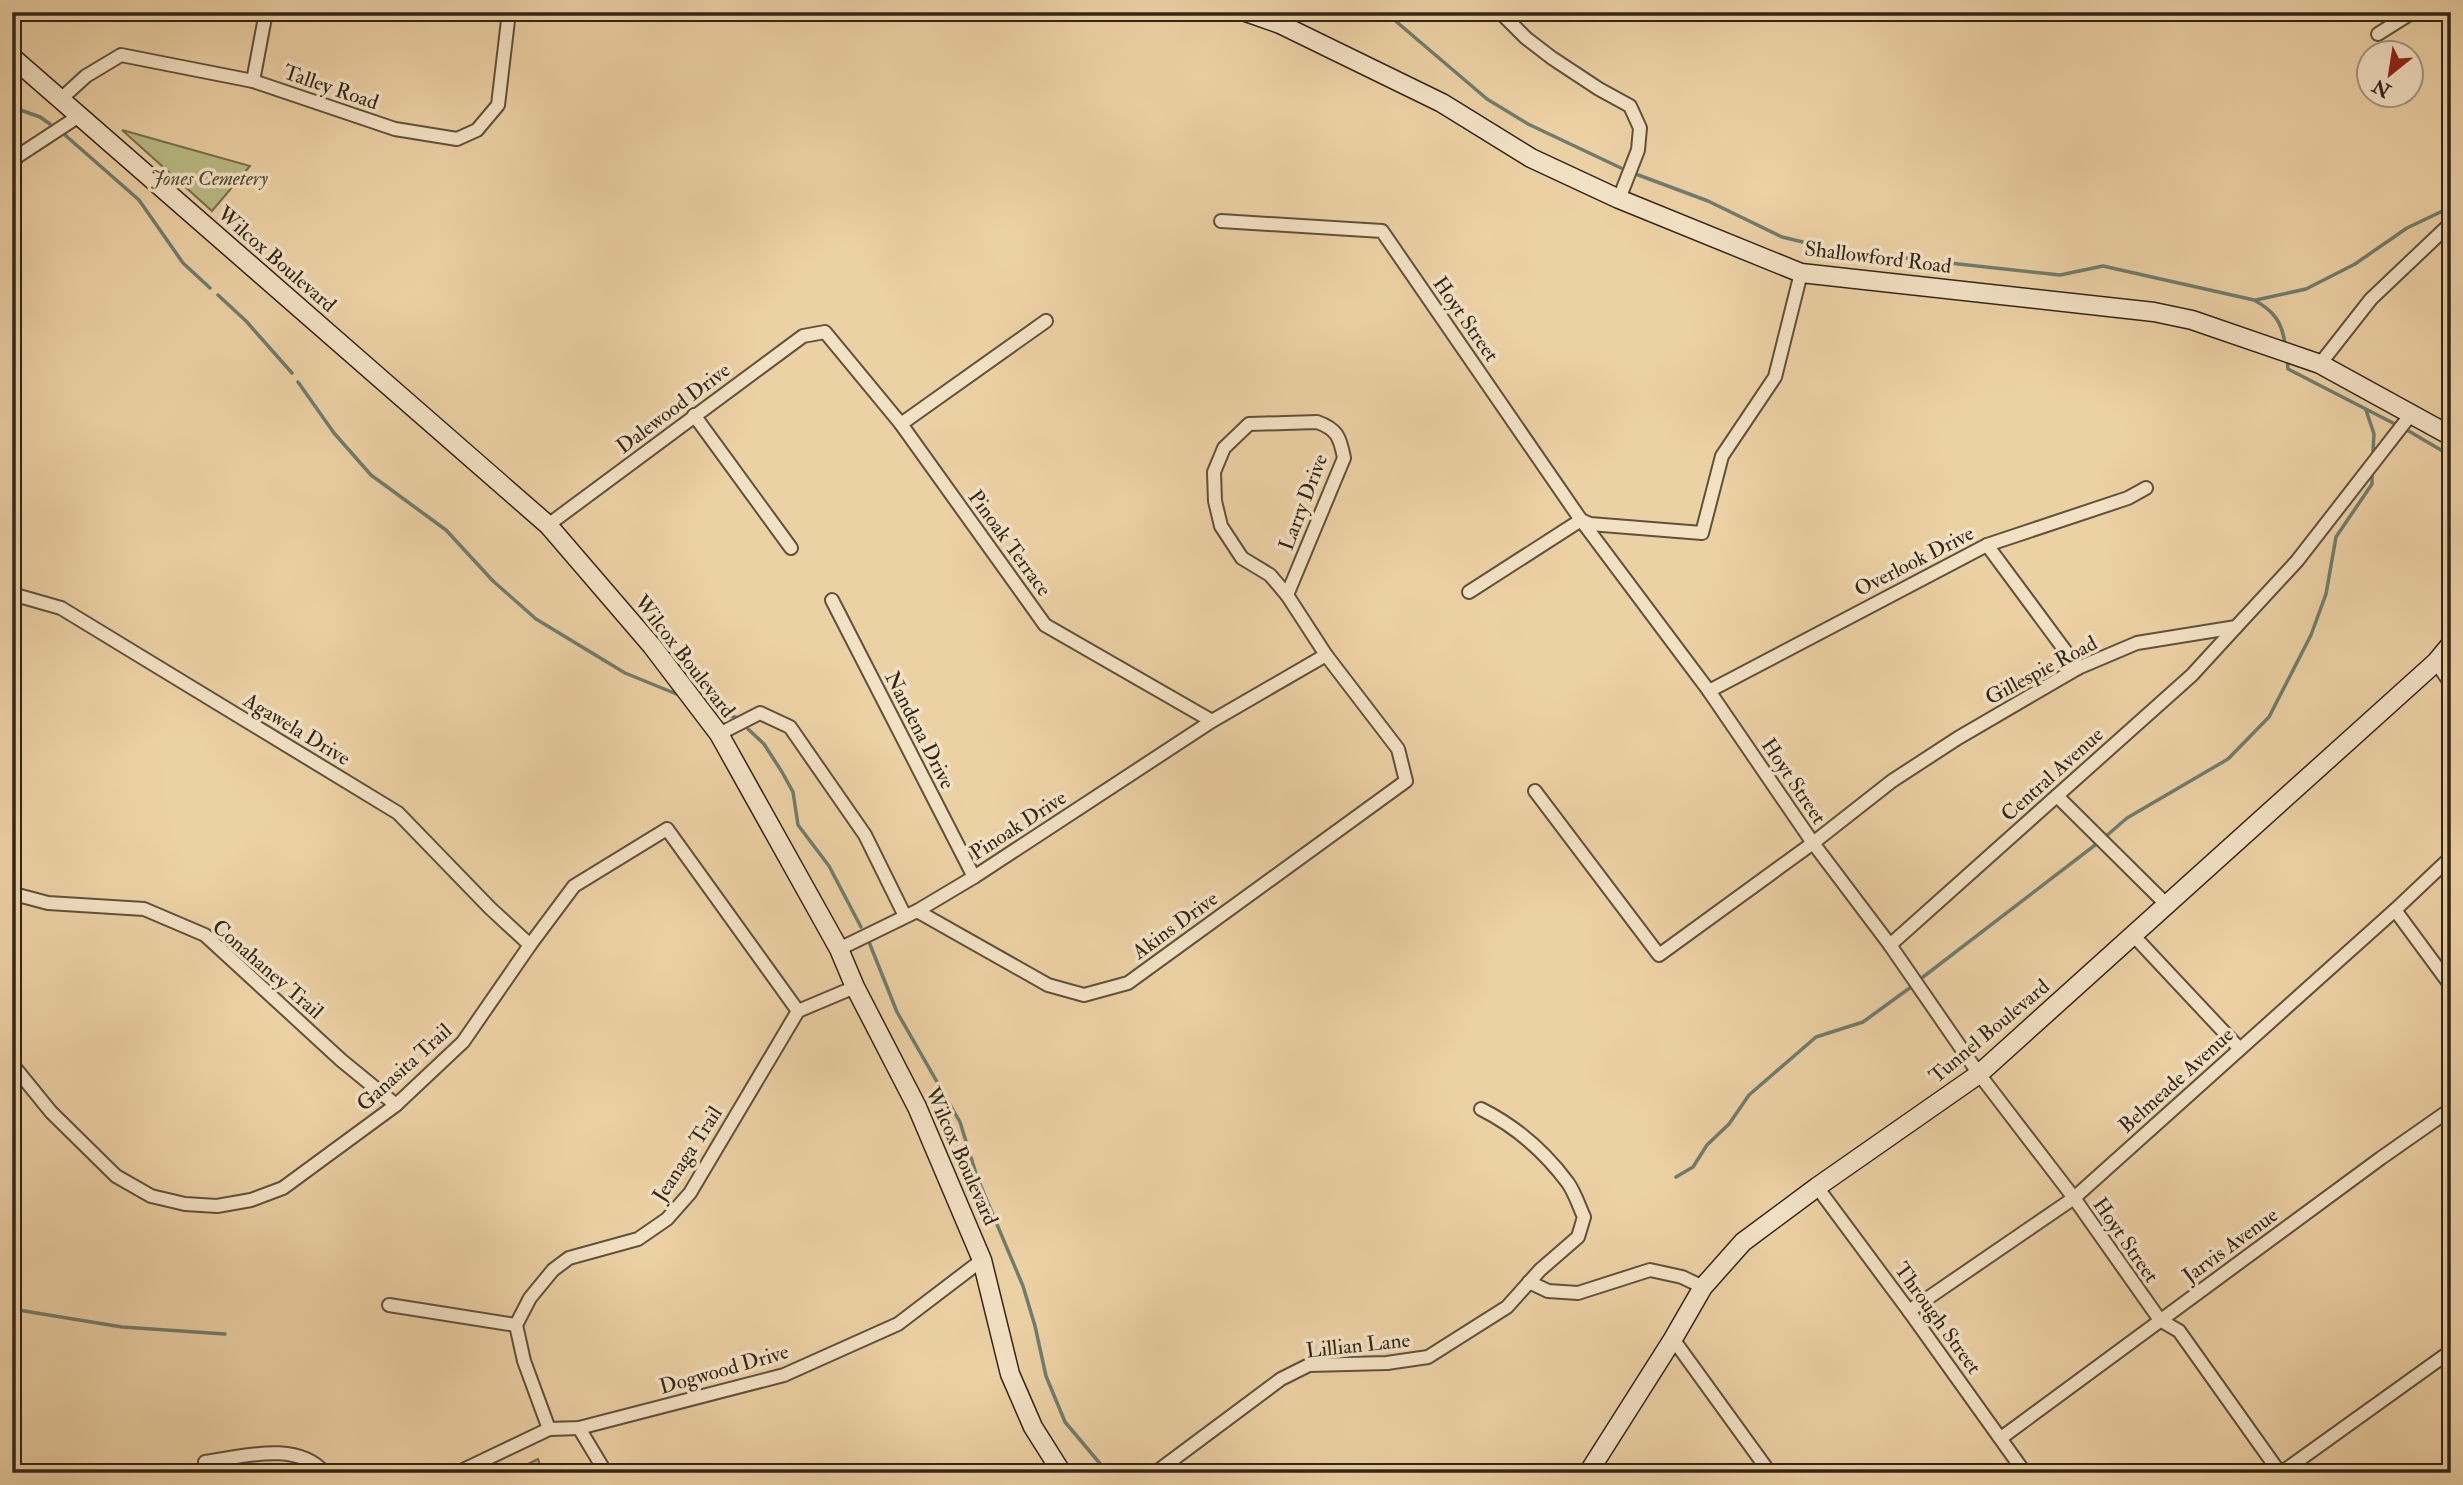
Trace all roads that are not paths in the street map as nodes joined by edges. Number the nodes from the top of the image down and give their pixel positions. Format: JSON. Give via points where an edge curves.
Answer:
{"nodes":[{"id":1,"x":267,"y":12,"type":"edge"},
{"id":2,"x":509,"y":12,"type":"edge"},
{"id":3,"x":1246,"y":12,"type":"edge"},
{"id":4,"x":1500,"y":12,"type":"edge"},
{"id":5,"x":2413,"y":12,"type":"edge"},
{"id":6,"x":2378,"y":34,"type":"dead end"},
{"id":7,"x":12,"y":57,"type":"edge"},
{"id":8,"x":253,"y":81,"type":"junction"},
{"id":9,"x":62,"y":98,"type":"junction"},
{"id":10,"x":79,"y":116,"type":"junction"},
{"id":11,"x":12,"y":163,"type":"edge"},
{"id":12,"x":1619,"y":199,"type":"junction"},
{"id":13,"x":1221,"y":221,"type":"dead end"},
{"id":14,"x":2451,"y":223,"type":"edge"},
{"id":15,"x":1801,"y":273,"type":"junction"},
{"id":16,"x":1046,"y":321,"type":"dead end"},
{"id":17,"x":825,"y":331,"type":"joint"},
{"id":18,"x":2320,"y":364,"type":"junction"},
{"id":19,"x":2412,"y":413,"type":"junction"},
{"id":20,"x":694,"y":415,"type":"junction"},
{"id":21,"x":901,"y":424,"type":"junction"},
{"id":22,"x":2451,"y":436,"type":"edge"},
{"id":23,"x":2146,"y":488,"type":"dead end"},
{"id":24,"x":1581,"y":520,"type":"junction"},
{"id":25,"x":548,"y":525,"type":"junction"},
{"id":26,"x":1987,"y":545,"type":"junction"},
{"id":27,"x":791,"y":548,"type":"dead end"},
{"id":28,"x":1469,"y":592,"type":"dead end"},
{"id":29,"x":12,"y":594,"type":"edge"},
{"id":30,"x":1287,"y":595,"type":"junction"},
{"id":31,"x":832,"y":600,"type":"dead end"},
{"id":32,"x":2236,"y":627,"type":"junction"},
{"id":33,"x":2451,"y":644,"type":"edge"},
{"id":34,"x":1326,"y":655,"type":"junction"},
{"id":35,"x":2436,"y":662,"type":"junction"},
{"id":36,"x":2078,"y":668,"type":"junction"},
{"id":37,"x":2451,"y":684,"type":"edge"},
{"id":38,"x":1709,"y":691,"type":"junction"},
{"id":39,"x":1212,"y":721,"type":"junction"},
{"id":40,"x":719,"y":734,"type":"junction"},
{"id":41,"x":1398,"y":749,"type":"joint"},
{"id":42,"x":1535,"y":791,"type":"dead end"},
{"id":43,"x":2057,"y":796,"type":"junction"},
{"id":44,"x":1813,"y":843,"type":"junction"},
{"id":45,"x":2451,"y":857,"type":"edge"},
{"id":46,"x":974,"y":877,"type":"junction"},
{"id":47,"x":13,"y":894,"type":"edge"},
{"id":48,"x":2166,"y":904,"type":"junction"},
{"id":49,"x":2395,"y":910,"type":"junction"},
{"id":50,"x":911,"y":914,"type":"junction"},
{"id":51,"x":2133,"y":934,"type":"junction"},
{"id":52,"x":530,"y":944,"type":"junction"},
{"id":53,"x":1890,"y":945,"type":"junction"},
{"id":54,"x":839,"y":948,"type":"junction"},
{"id":55,"x":2451,"y":986,"type":"edge"},
{"id":56,"x":855,"y":987,"type":"junction"},
{"id":57,"x":798,"y":1011,"type":"junction"},
{"id":58,"x":2239,"y":1048,"type":"junction"},
{"id":59,"x":12,"y":1064,"type":"edge"},
{"id":60,"x":1979,"y":1074,"type":"junction"},
{"id":61,"x":396,"y":1105,"type":"junction"},
{"id":62,"x":1481,"y":1109,"type":"dead end"},
{"id":63,"x":2451,"y":1109,"type":"edge"},
{"id":64,"x":1817,"y":1187,"type":"junction"},
{"id":65,"x":2074,"y":1198,"type":"junction"},
{"id":66,"x":982,"y":1260,"type":"junction"},
{"id":67,"x":1529,"y":1282,"type":"junction"},
{"id":68,"x":1703,"y":1287,"type":"junction"},
{"id":69,"x":389,"y":1305,"type":"dead end"},
{"id":70,"x":1909,"y":1311,"type":"junction"},
{"id":71,"x":2160,"y":1320,"type":"junction"},
{"id":72,"x":516,"y":1325,"type":"junction"},
{"id":73,"x":1673,"y":1339,"type":"junction"},
{"id":74,"x":2451,"y":1351,"type":"edge"},
{"id":75,"x":579,"y":1428,"type":"junction"},
{"id":76,"x":549,"y":1430,"type":"junction"},
{"id":77,"x":2001,"y":1438,"type":"junction"},
{"id":78,"x":205,"y":1462,"type":"dead end"},
{"id":79,"x":325,"y":1473,"type":"edge"},
{"id":80,"x":457,"y":1473,"type":"edge"},
{"id":81,"x":606,"y":1473,"type":"edge"},
{"id":82,"x":1062,"y":1473,"type":"edge"},
{"id":83,"x":1155,"y":1473,"type":"edge"},
{"id":84,"x":1588,"y":1473,"type":"edge"},
{"id":85,"x":1770,"y":1473,"type":"edge"},
{"id":86,"x":2025,"y":1473,"type":"edge"},
{"id":87,"x":2281,"y":1473,"type":"edge"}],
"edges":[{"from":1,"to":8,"type":"street"},
{"from":2,"to":8,"type":"street","name":"Talley Road","via":[[498,106],[477,130],[457,139],[395,129]]},
{"from":3,"to":12,"type":"main road","name":"Shallowford Road","via":[[1442,103],[1531,158]]},
{"from":4,"to":12,"type":"street","via":[[1552,58],[1630,106],[1640,128],[1638,150]]},
{"from":5,"to":6,"type":"street"},
{"from":7,"to":9,"type":"main road","name":"Wilcox Boulevard"},
{"from":8,"to":9,"type":"street","name":"Talley Road","via":[[121,55],[86,76]]},
{"from":9,"to":10,"type":"main road","name":"Wilcox Boulevard"},
{"from":10,"to":11,"type":"street"},
{"from":10,"to":25,"type":"main road","name":"Wilcox Boulevard"},
{"from":12,"to":15,"type":"main road","name":"Shallowford Road"},
{"from":13,"to":24,"type":"street","name":"Hoyt Street","via":[[1382,231]]},
{"from":14,"to":18,"type":"street","via":[[2371,299]]},
{"from":15,"to":18,"type":"main road","name":"Shallowford Road","via":[[2154,312]]},
{"from":15,"to":24,"type":"street","via":[[1775,377],[1722,456],[1702,533]]},
{"from":16,"to":21,"type":"street"},
{"from":17,"to":20,"type":"street","name":"Dalewood Drive","via":[[803,336]]},
{"from":17,"to":21,"type":"street","name":"Pinoak Terrace"},
{"from":18,"to":19,"type":"main road","name":"Shallowford Road"},
{"from":19,"to":22,"type":"main road","name":"Shallowford Road"},
{"from":19,"to":32,"type":"street","via":[[2297,561]]},
{"from":20,"to":25,"type":"street","name":"Dalewood Drive"},
{"from":20,"to":27,"type":"street"},
{"from":21,"to":39,"type":"street","name":"Pinoak Terrace","via":[[1045,625]]},
{"from":23,"to":26,"type":"street","name":"Overlook Drive"},
{"from":24,"to":28,"type":"street"},
{"from":24,"to":38,"type":"street","name":"Hoyt Street"},
{"from":25,"to":40,"type":"main road","name":"Wilcox Boulevard","via":[[652,646]]},
{"from":26,"to":36,"type":"street"},
{"from":26,"to":38,"type":"street","name":"Overlook Drive"},
{"from":29,"to":52,"type":"street","name":"Agawela Drive","via":[[61,608],[398,813]]},
{"from":30,"to":30,"type":"street","name":"Larry Drive","via":[[1270,575],[1242,558],[1221,526],[1214,472],[1224,448],[1249,424],[1317,422],[1336,431],[1343,458]]},
{"from":30,"to":34,"type":"street","name":"Larry Drive"},
{"from":31,"to":46,"type":"street","name":"Nandena Drive"},
{"from":32,"to":36,"type":"street","name":"Gillespie Road","via":[[2144,641]]},
{"from":32,"to":43,"type":"street","name":"Central Avenue","via":[[2192,675]]},
{"from":33,"to":35,"type":"main road","name":"Tunnel Boulevard"},
{"from":34,"to":39,"type":"street","name":"Pinoak Drive"},
{"from":34,"to":41,"type":"street","name":"Larry Drive"},
{"from":35,"to":37,"type":"street"},
{"from":35,"to":48,"type":"main road","name":"Tunnel Boulevard"},
{"from":36,"to":44,"type":"street","name":"Gillespie Road","via":[[1892,781]]},
{"from":38,"to":44,"type":"street","name":"Hoyt Street"},
{"from":39,"to":46,"type":"street","name":"Pinoak Drive"},
{"from":40,"to":50,"type":"street","via":[[760,713],[790,727],[865,835]]},
{"from":40,"to":54,"type":"main road","name":"Wilcox Boulevard"},
{"from":41,"to":50,"type":"street","name":"Akins Drive","via":[[1406,781],[1128,983],[1084,995],[1048,985]]},
{"from":42,"to":44,"type":"street","name":"Gillespie Road","via":[[1659,955]]},
{"from":43,"to":48,"type":"street"},
{"from":43,"to":53,"type":"street","name":"Central Avenue"},
{"from":44,"to":53,"type":"street","name":"Hoyt Street"},
{"from":45,"to":49,"type":"street","name":"Belmeade Avenue"},
{"from":46,"to":50,"type":"street","name":"Pinoak Drive"},
{"from":47,"to":61,"type":"street","name":"Conahaney Trail","via":[[48,903],[144,909],[205,935]]},
{"from":48,"to":51,"type":"main road","name":"Tunnel Boulevard"},
{"from":49,"to":55,"type":"street"},
{"from":49,"to":58,"type":"street","name":"Belmeade Avenue"},
{"from":50,"to":54,"type":"street","name":"Pinoak Drive"},
{"from":51,"to":58,"type":"street"},
{"from":51,"to":60,"type":"main road","name":"Tunnel Boulevard"},
{"from":52,"to":57,"type":"street","name":"Ganasita Trail","via":[[574,886],[667,829]]},
{"from":52,"to":61,"type":"street","name":"Ganasita Trail","via":[[463,1042]]},
{"from":53,"to":60,"type":"street","name":"Hoyt Street"},
{"from":54,"to":56,"type":"main road","name":"Wilcox Boulevard"},
{"from":56,"to":57,"type":"street"},
{"from":56,"to":66,"type":"main road","name":"Wilcox Boulevard","via":[[918,1107]]},
{"from":57,"to":72,"type":"street","name":"Jeanaga Trail","via":[[690,1193],[667,1219],[638,1239],[569,1258],[552,1269]]},
{"from":58,"to":65,"type":"street","name":"Belmeade Avenue"},
{"from":59,"to":61,"type":"street","name":"Ganasita Trail","via":[[51,1112],[116,1176],[151,1196],[185,1204],[217,1206],[283,1188]]},
{"from":60,"to":64,"type":"main road","name":"Tunnel Boulevard"},
{"from":60,"to":65,"type":"street","name":"Hoyt Street"},
{"from":62,"to":67,"type":"street","name":"Lillian Lane","via":[[1507,1122],[1540,1151],[1569,1184],[1584,1217],[1578,1237]]},
{"from":63,"to":71,"type":"street","name":"Jarvis Avenue"},
{"from":64,"to":68,"type":"main road","name":"Tunnel Boulevard","via":[[1743,1242]]},
{"from":64,"to":70,"type":"street","name":"Through Street"},
{"from":65,"to":70,"type":"street","name":"Belmeade Avenue"},
{"from":65,"to":71,"type":"street","name":"Hoyt Street"},
{"from":66,"to":75,"type":"street","name":"Dogwood Drive","via":[[898,1324],[784,1375]]},
{"from":66,"to":82,"type":"main road","name":"Wilcox Boulevard","via":[[1010,1374],[1033,1427]]},
{"from":67,"to":68,"type":"street","via":[[1548,1291],[1578,1293],[1650,1270],[1682,1276]]},
{"from":67,"to":83,"type":"street","name":"Lillian Lane","via":[[1507,1307],[1428,1357],[1309,1365],[1281,1379]]},
{"from":68,"to":73,"type":"main road","name":"Tunnel Boulevard"},
{"from":69,"to":72,"type":"street"},
{"from":70,"to":77,"type":"street","name":"Through Street"},
{"from":71,"to":77,"type":"street","name":"Jarvis Avenue"},
{"from":71,"to":87,"type":"street","name":"Hoyt Street","via":[[2179,1331]]},
{"from":72,"to":76,"type":"street"},
{"from":73,"to":84,"type":"main road","name":"Tunnel Boulevard"},
{"from":73,"to":85,"type":"street"},
{"from":74,"to":87,"type":"street"},
{"from":75,"to":76,"type":"street","name":"Dogwood Drive"},
{"from":75,"to":81,"type":"street"},
{"from":76,"to":80,"type":"street","name":"Dogwood Drive"},
{"from":77,"to":86,"type":"street","name":"Through Street"},
{"from":78,"to":79,"type":"street","via":[[287,1453],[315,1461]]}]}
